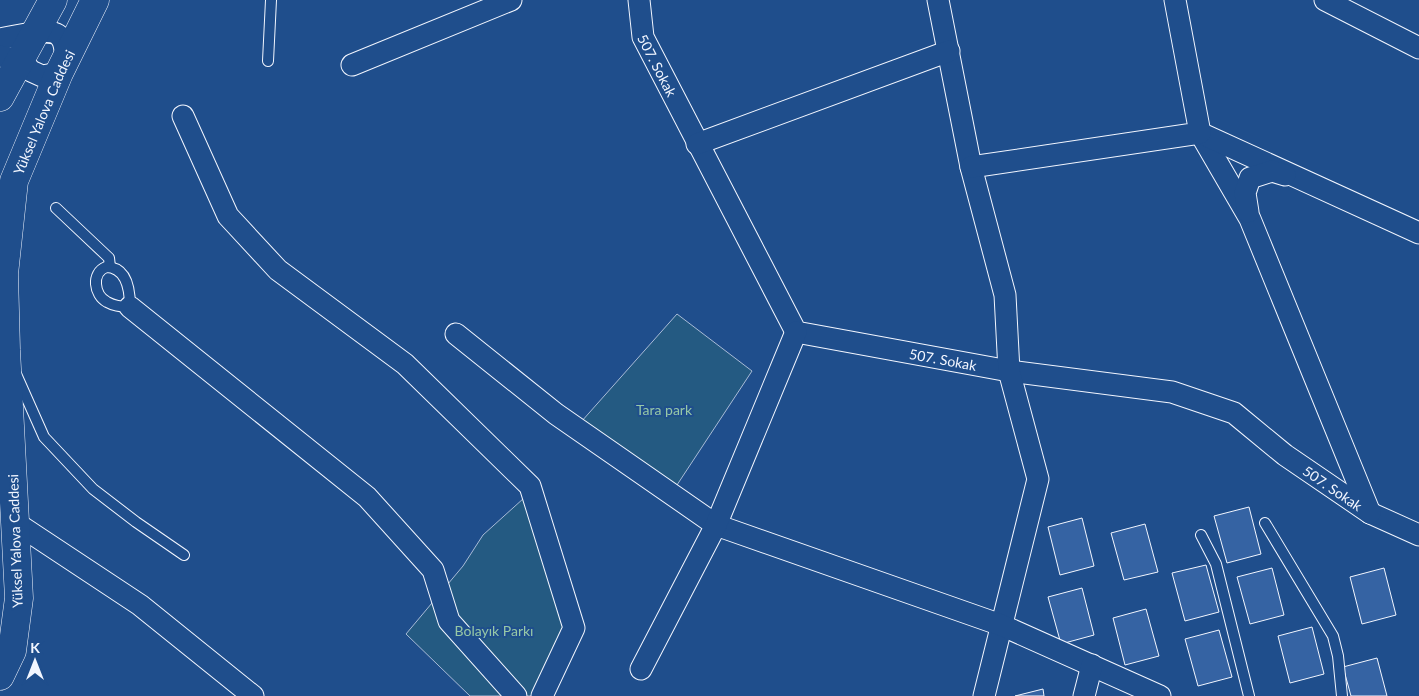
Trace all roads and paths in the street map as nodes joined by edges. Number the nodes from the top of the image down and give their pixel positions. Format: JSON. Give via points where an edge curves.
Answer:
{"nodes":[{"id":1,"x":52,"y":0,"type":"edge"},
{"id":2,"x":95,"y":0,"type":"edge"},
{"id":3,"x":271,"y":0,"type":"edge"},
{"id":4,"x":510,"y":0,"type":"edge"},
{"id":5,"x":638,"y":0,"type":"edge"},
{"id":6,"x":938,"y":0,"type":"edge"},
{"id":7,"x":1175,"y":0,"type":"edge"},
{"id":8,"x":1325,"y":0,"type":"edge"},
{"id":9,"x":35,"y":33,"type":"junction"},
{"id":10,"x":0,"y":39,"type":"edge"},
{"id":11,"x":1419,"y":48,"type":"edge"},
{"id":12,"x":949,"y":51,"type":"junction"},
{"id":13,"x":10,"y":58,"type":"edge"},
{"id":14,"x":268,"y":61,"type":"dead end"},
{"id":15,"x":62,"y":65,"type":"junction"},
{"id":16,"x":352,"y":65,"type":"dead end"},
{"id":17,"x":0,"y":97,"type":"edge"},
{"id":18,"x":183,"y":116,"type":"dead end"},
{"id":19,"x":1200,"y":133,"type":"junction"},
{"id":20,"x":697,"y":144,"type":"junction"},
{"id":21,"x":971,"y":167,"type":"junction"},
{"id":22,"x":1301,"y":179,"type":"junction"},
{"id":23,"x":56,"y":208,"type":"dead end"},
{"id":24,"x":1250,"y":220,"type":"junction"},
{"id":25,"x":1419,"y":233,"type":"edge"},
{"id":26,"x":110,"y":267,"type":"junction"},
{"id":27,"x":130,"y":307,"type":"junction"},
{"id":28,"x":796,"y":332,"type":"junction"},
{"id":29,"x":456,"y":334,"type":"dead end"},
{"id":30,"x":6,"y":350,"type":"junction"},
{"id":31,"x":1009,"y":371,"type":"junction"},
{"id":32,"x":1370,"y":513,"type":"junction"},
{"id":33,"x":16,"y":523,"type":"junction"},
{"id":34,"x":1265,"y":523,"type":"dead end"},
{"id":35,"x":716,"y":525,"type":"junction"},
{"id":36,"x":1201,"y":535,"type":"dead end"},
{"id":37,"x":1419,"y":535,"type":"edge"},
{"id":38,"x":184,"y":554,"type":"dead end"},
{"id":39,"x":1001,"y":625,"type":"junction"},
{"id":40,"x":1092,"y":666,"type":"junction"},
{"id":41,"x":641,"y":669,"type":"dead end"},
{"id":42,"x":0,"y":676,"type":"edge"},
{"id":43,"x":253,"y":696,"type":"edge"},
{"id":44,"x":516,"y":696,"type":"edge"},
{"id":45,"x":542,"y":696,"type":"edge"},
{"id":46,"x":984,"y":696,"type":"edge"},
{"id":47,"x":1084,"y":696,"type":"edge"},
{"id":48,"x":1160,"y":696,"type":"edge"},
{"id":49,"x":1249,"y":696,"type":"edge"},
{"id":50,"x":1342,"y":696,"type":"edge"}],
"edges":[{"from":1,"to":9,"type":"main road"},
{"from":2,"to":15,"type":"main road","name":"Yüksel Yalova Caddesi"},
{"from":3,"to":14,"type":"lane"},
{"from":4,"to":16,"type":"street"},
{"from":5,"to":20,"type":"street","name":"507. Sokak","via":[[643,37]]},
{"from":6,"to":12,"type":"street"},
{"from":7,"to":19,"type":"street"},
{"from":8,"to":11,"type":"street"},
{"from":9,"to":10,"type":"street"},
{"from":9,"to":13,"type":"main road"},
{"from":9,"to":15,"type":"street","via":[[56,33],[62,40]]},
{"from":12,"to":20,"type":"street"},
{"from":12,"to":21,"type":"street"},
{"from":13,"to":15,"type":"street","via":[[42,76]]},
{"from":13,"to":17,"type":"main road"},
{"from":15,"to":30,"type":"main road","name":"Yüksel Yalova Caddesi","via":[[14,181],[4,274]]},
{"from":18,"to":45,"type":"street","via":[[228,216],[272,263],[405,364],[530,486],[574,628]]},
{"from":19,"to":21,"type":"street"},
{"from":19,"to":22,"type":"street"},
{"from":19,"to":24,"type":"street"},
{"from":20,"to":28,"type":"street","name":"507. Sokak"},
{"from":21,"to":31,"type":"street","via":[[1005,296]]},
{"from":22,"to":24,"type":"street","via":[[1272,171],[1250,178],[1245,193]]},
{"from":22,"to":25,"type":"street"},
{"from":23,"to":26,"type":"lane","via":[[109,258]]},
{"from":24,"to":32,"type":"street"},
{"from":26,"to":27,"type":"lane","via":[[122,273]]},
{"from":26,"to":27,"type":"lane","via":[[98,272],[97,289],[105,301]]},
{"from":27,"to":44,"type":"street","via":[[367,497],[434,570],[449,621]]},
{"from":28,"to":31,"type":"street","name":"507. Sokak"},
{"from":28,"to":35,"type":"street"},
{"from":29,"to":35,"type":"street","via":[[556,414]]},
{"from":30,"to":33,"type":"main road","name":"Yüksel Yalova Caddesi"},
{"from":30,"to":38,"type":"lane","via":[[44,437],[94,489]]},
{"from":31,"to":32,"type":"street","name":"507. Sokak","via":[[1172,392],[1234,414],[1285,455]]},
{"from":31,"to":39,"type":"street","via":[[1038,479]]},
{"from":32,"to":37,"type":"street","name":"507. Sokak"},
{"from":33,"to":42,"type":"main road","name":"Yüksel Yalova Caddesi","via":[[19,598],[12,650]]},
{"from":33,"to":43,"type":"street","via":[[140,606]]},
{"from":34,"to":50,"type":"lane","via":[[1332,636],[1338,656]]},
{"from":35,"to":39,"type":"street"},
{"from":35,"to":41,"type":"street"},
{"from":36,"to":49,"type":"lane","via":[[1216,564]]},
{"from":39,"to":40,"type":"street"},
{"from":39,"to":46,"type":"street"},
{"from":40,"to":47,"type":"street"},
{"from":40,"to":48,"type":"street"}]}
